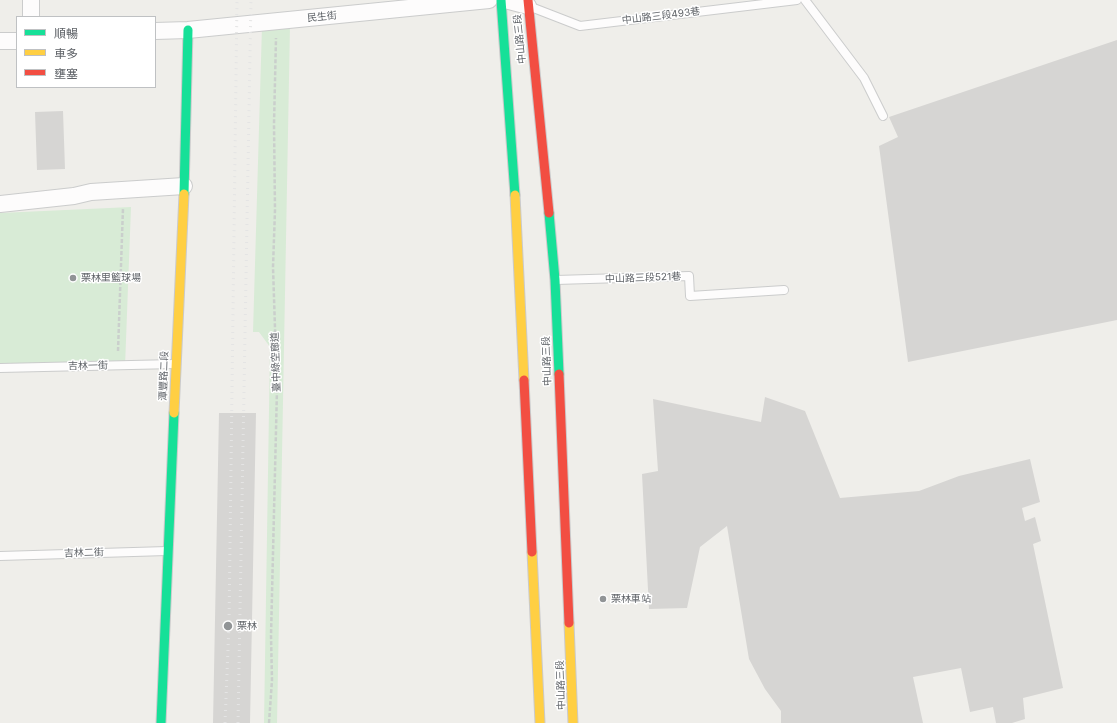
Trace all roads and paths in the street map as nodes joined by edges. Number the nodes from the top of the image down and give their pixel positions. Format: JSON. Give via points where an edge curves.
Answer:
{"nodes":[{"id":1,"x":31,"y":0,"type":"edge"},
{"id":2,"x":489,"y":0,"type":"edge"},
{"id":3,"x":501,"y":0,"type":"edge"},
{"id":4,"x":505,"y":0,"type":"edge"},
{"id":5,"x":797,"y":0,"type":"edge"},
{"id":6,"x":805,"y":0,"type":"edge"},
{"id":7,"x":528,"y":3,"type":"edge"},
{"id":8,"x":31,"y":16,"type":"edge"},
{"id":9,"x":276,"y":21,"type":"junction"},
{"id":10,"x":188,"y":30,"type":"junction"},
{"id":11,"x":156,"y":31,"type":"edge"},
{"id":12,"x":0,"y":41,"type":"edge"},
{"id":13,"x":16,"y":41,"type":"edge"},
{"id":14,"x":883,"y":116,"type":"dead end"},
{"id":15,"x":184,"y":186,"type":"junction"},
{"id":16,"x":0,"y":204,"type":"edge"},
{"id":17,"x":123,"y":207,"type":"dead end"},
{"id":18,"x":555,"y":280,"type":"junction"},
{"id":19,"x":784,"y":290,"type":"dead end"},
{"id":20,"x":118,"y":353,"type":"dead end"},
{"id":21,"x":176,"y":364,"type":"junction"},
{"id":22,"x":0,"y":368,"type":"edge"},
{"id":23,"x":168,"y":551,"type":"junction"},
{"id":24,"x":0,"y":556,"type":"edge"},
{"id":25,"x":161,"y":723,"type":"edge"},
{"id":26,"x":269,"y":723,"type":"edge"},
{"id":27,"x":540,"y":723,"type":"edge"},
{"id":28,"x":573,"y":723,"type":"edge"}],
"edges":[{"from":1,"to":8,"type":"street"},
{"from":2,"to":9,"type":"street","name":"民生街"},
{"from":3,"to":27,"type":"main road","name":"中山路三段","via":[[514,180]]},
{"from":4,"to":7,"type":"street"},
{"from":5,"to":7,"type":"lane","name":"中山路三段493巷","via":[[580,26]]},
{"from":6,"to":14,"type":"lane","via":[[864,78]]},
{"from":7,"to":18,"type":"main road","name":"中山路三段"},
{"from":9,"to":10,"type":"street","name":"民生街"},
{"from":9,"to":26,"type":"path","name":"臺中綠空廊道","via":[[273,267],[277,397]]},
{"from":10,"to":11,"type":"street","name":"民生街"},
{"from":10,"to":15,"type":"main road","name":"潭豐路二段"},
{"from":12,"to":13,"type":"street"},
{"from":15,"to":16,"type":"street","via":[[92,192]]},
{"from":15,"to":21,"type":"main road","name":"潭豐路二段"},
{"from":17,"to":20,"type":"path"},
{"from":18,"to":19,"type":"lane","name":"中山路三段521巷","via":[[689,276],[690,296]]},
{"from":18,"to":28,"type":"main road","name":"中山路三段"},
{"from":21,"to":22,"type":"lane","name":"吉林一街"},
{"from":21,"to":23,"type":"main road","name":"潭豐路二段"},
{"from":23,"to":24,"type":"lane","name":"吉林二街"},
{"from":23,"to":25,"type":"main road","name":"潭豐路二段"}]}
